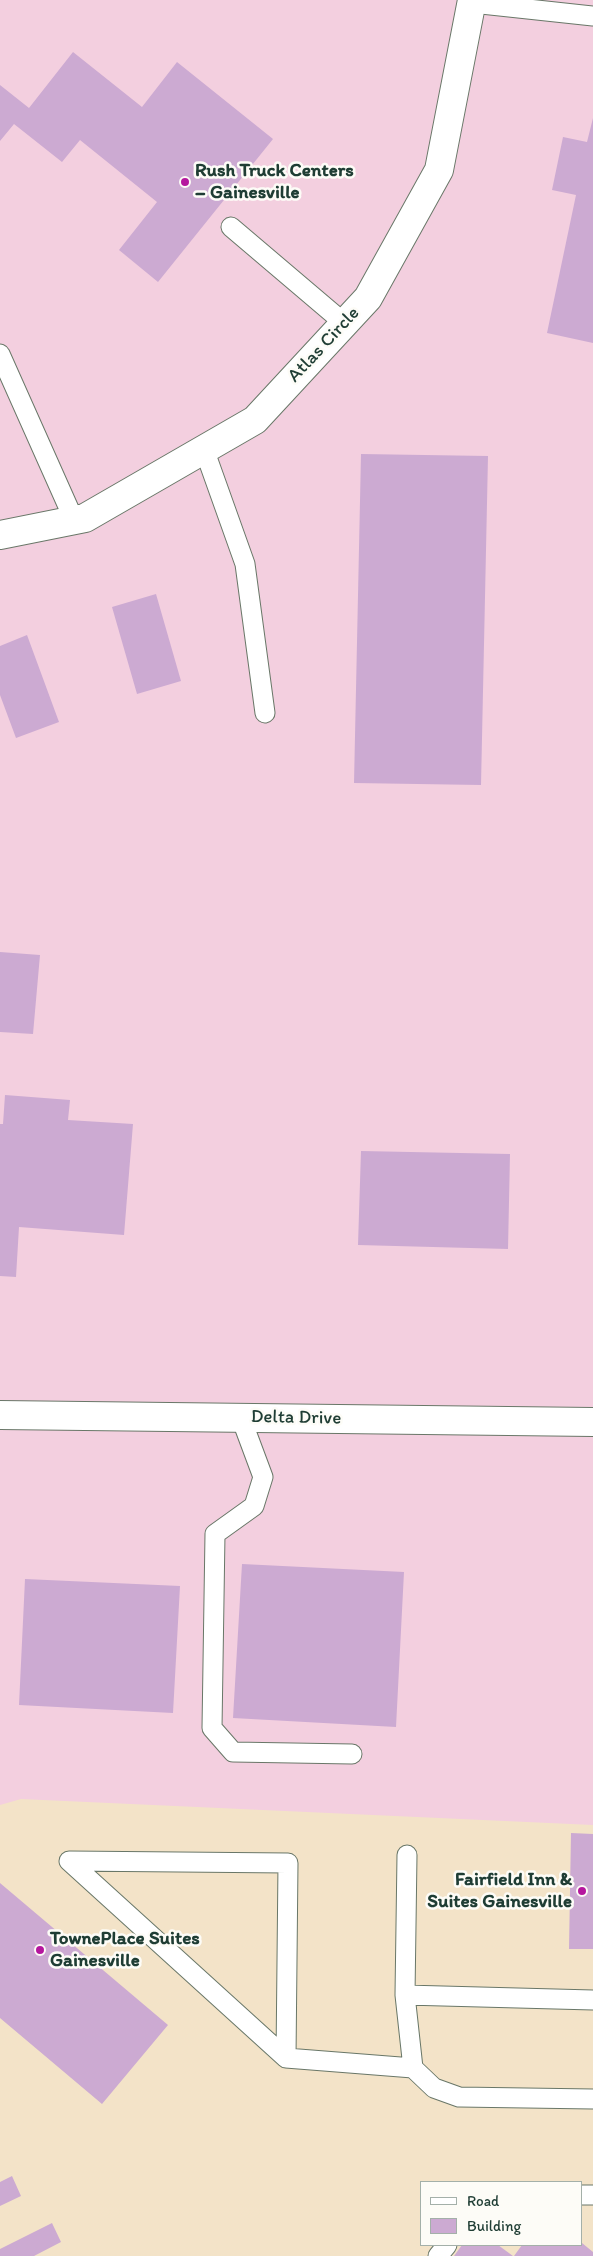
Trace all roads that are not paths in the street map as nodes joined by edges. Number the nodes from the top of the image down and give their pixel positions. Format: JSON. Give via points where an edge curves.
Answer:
{"nodes":[{"id":1,"x":472,"y":2,"type":"edge"},
{"id":2,"x":583,"y":10,"type":"edge"},
{"id":3,"x":230,"y":228,"type":"dead end"},
{"id":4,"x":344,"y":323,"type":"junction"},
{"id":5,"x":0,"y":354,"type":"edge"},
{"id":6,"x":204,"y":449,"type":"junction"},
{"id":7,"x":74,"y":520,"type":"junction"},
{"id":8,"x":0,"y":535,"type":"edge"},
{"id":9,"x":266,"y":713,"type":"dead end"},
{"id":10,"x":0,"y":1415,"type":"edge"},
{"id":11,"x":241,"y":1418,"type":"junction"},
{"id":12,"x":593,"y":1422,"type":"edge"},
{"id":13,"x":352,"y":1754,"type":"dead end"},
{"id":14,"x":407,"y":1855,"type":"dead end"},
{"id":15,"x":405,"y":1995,"type":"junction"},
{"id":16,"x":593,"y":2000,"type":"edge"},
{"id":17,"x":286,"y":2058,"type":"junction"},
{"id":18,"x":413,"y":2068,"type":"junction"},
{"id":19,"x":593,"y":2099,"type":"edge"},
{"id":20,"x":446,"y":2246,"type":"edge"},
{"id":21,"x":438,"y":2256,"type":"edge"}],
"edges":[{"from":1,"to":2,"type":"lane"},
{"from":1,"to":4,"type":"street","name":"Atlas Circle","via":[[439,170],[368,298]]},
{"from":3,"to":4,"type":"lane"},
{"from":4,"to":6,"type":"street","name":"Atlas Circle","via":[[255,420]]},
{"from":5,"to":7,"type":"lane"},
{"from":6,"to":7,"type":"street","name":"Atlas Circle","via":[[85,518]]},
{"from":6,"to":9,"type":"lane","via":[[245,564]]},
{"from":7,"to":8,"type":"street","name":"Atlas Circle"},
{"from":10,"to":11,"type":"street","name":"Delta Drive"},
{"from":11,"to":12,"type":"street","name":"Delta Drive"},
{"from":11,"to":13,"type":"lane","via":[[264,1477],[254,1506],[215,1534],[212,1728],[233,1752]]},
{"from":14,"to":15,"type":"lane"},
{"from":15,"to":16,"type":"lane"},
{"from":15,"to":18,"type":"lane"},
{"from":17,"to":17,"type":"lane","via":[[271,2045],[69,1861],[288,1863]]},
{"from":17,"to":18,"type":"lane"},
{"from":18,"to":19,"type":"lane","via":[[434,2088],[459,2097]]},
{"from":20,"to":21,"type":"lane"}]}
